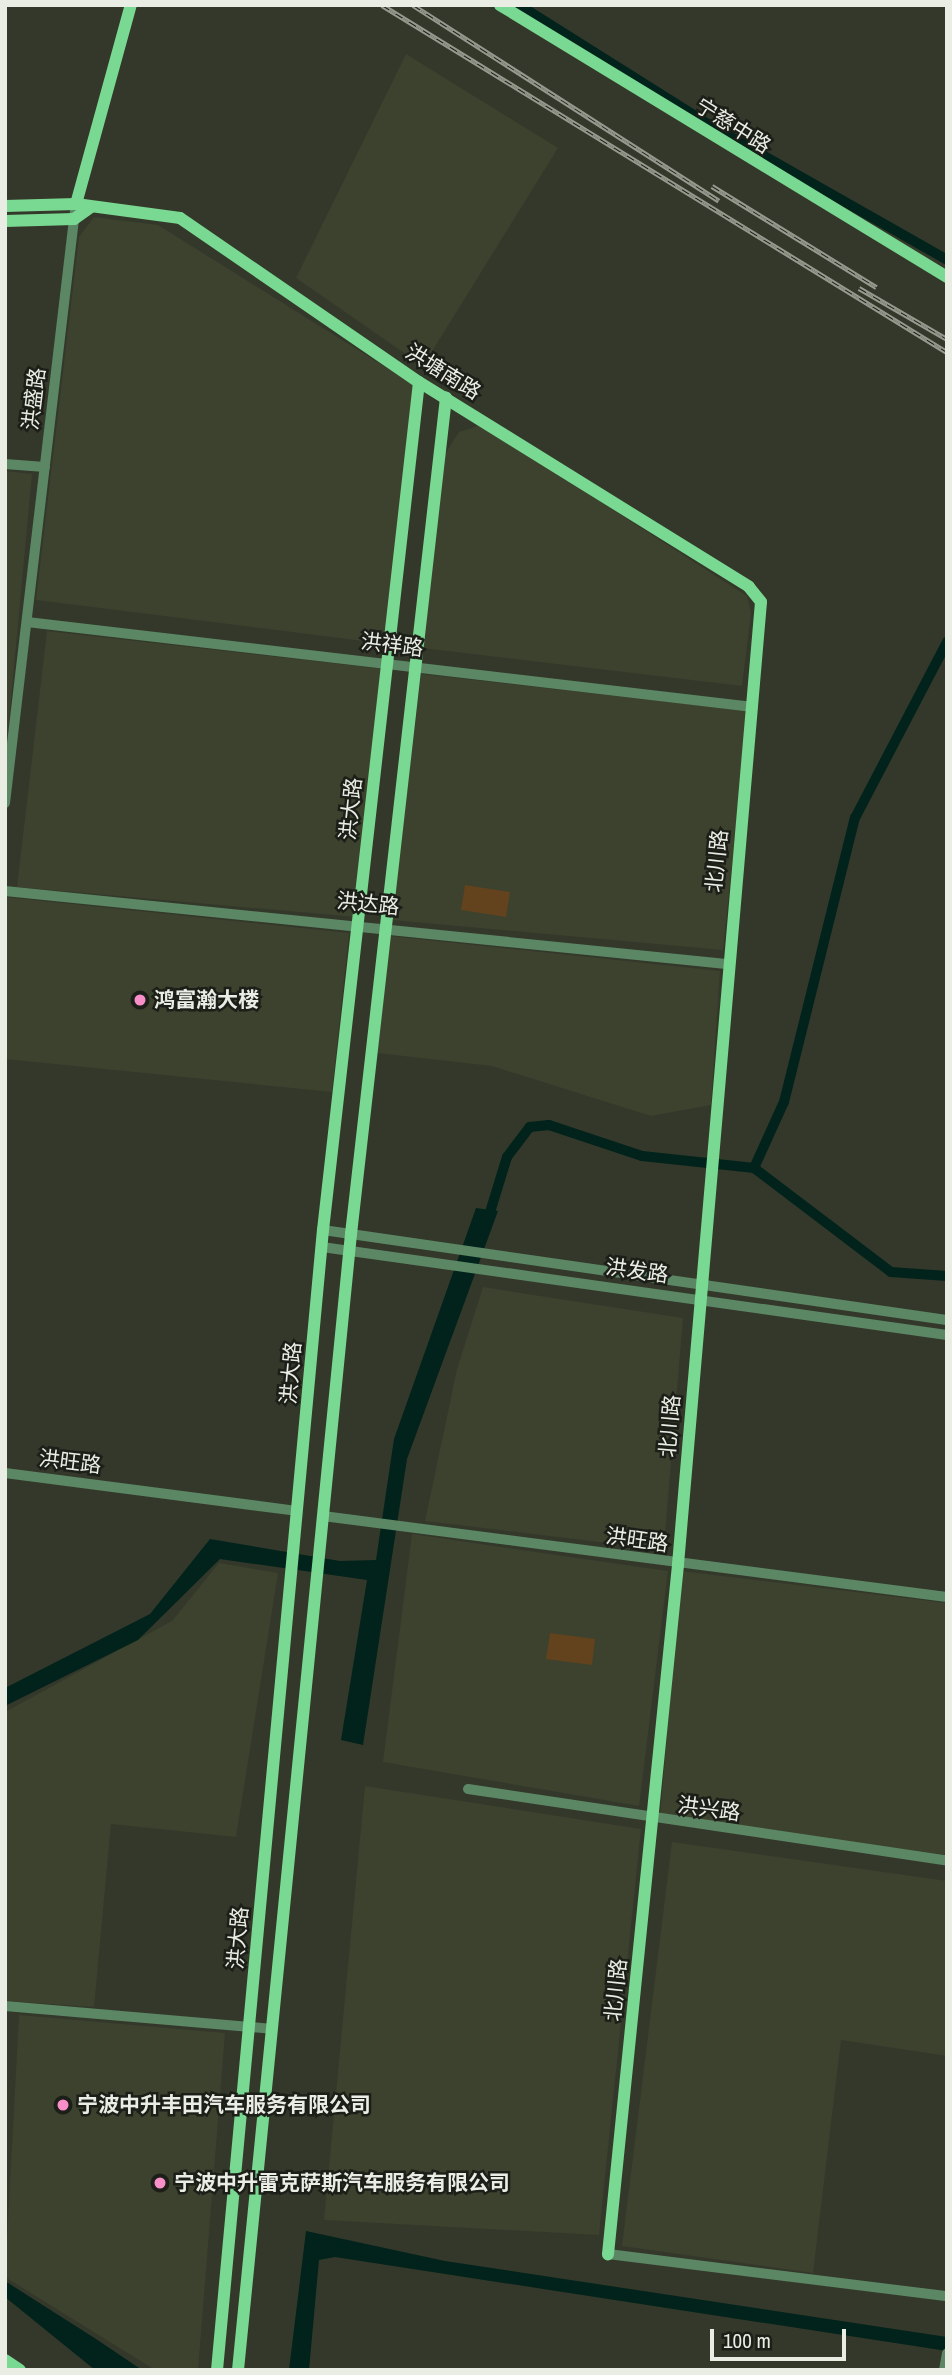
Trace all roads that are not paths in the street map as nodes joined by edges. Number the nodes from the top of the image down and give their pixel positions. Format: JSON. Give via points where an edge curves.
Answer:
{"nodes":[{"id":1,"x":131,"y":5,"type":"edge"},
{"id":2,"x":500,"y":5,"type":"edge"},
{"id":3,"x":76,"y":204,"type":"junction"},
{"id":4,"x":5,"y":206,"type":"edge"},
{"id":5,"x":91,"y":207,"type":"junction"},
{"id":6,"x":74,"y":219,"type":"junction"},
{"id":7,"x":5,"y":220,"type":"edge"},
{"id":8,"x":947,"y":277,"type":"edge"},
{"id":9,"x":419,"y":382,"type":"junction"},
{"id":10,"x":446,"y":397,"type":"junction"},
{"id":11,"x":5,"y":464,"type":"edge"},
{"id":12,"x":45,"y":467,"type":"junction"},
{"id":13,"x":761,"y":602,"type":"joint"},
{"id":14,"x":27,"y":622,"type":"junction"},
{"id":15,"x":387,"y":664,"type":"junction"},
{"id":16,"x":415,"y":667,"type":"junction"},
{"id":17,"x":753,"y":707,"type":"junction"},
{"id":18,"x":5,"y":803,"type":"edge"},
{"id":19,"x":5,"y":891,"type":"edge"},
{"id":20,"x":358,"y":922,"type":"junction"},
{"id":21,"x":386,"y":925,"type":"junction"},
{"id":22,"x":726,"y":964,"type":"junction"},
{"id":23,"x":323,"y":1230,"type":"junction"},
{"id":24,"x":351,"y":1234,"type":"junction"},
{"id":25,"x":322,"y":1247,"type":"junction"},
{"id":26,"x":349,"y":1251,"type":"junction"},
{"id":27,"x":702,"y":1283,"type":"junction"},
{"id":28,"x":701,"y":1299,"type":"junction"},
{"id":29,"x":947,"y":1320,"type":"edge"},
{"id":30,"x":947,"y":1335,"type":"edge"},
{"id":31,"x":5,"y":1473,"type":"edge"},
{"id":32,"x":297,"y":1510,"type":"junction"},
{"id":33,"x":323,"y":1516,"type":"junction"},
{"id":34,"x":678,"y":1565,"type":"junction"},
{"id":35,"x":947,"y":1597,"type":"edge"},
{"id":36,"x":468,"y":1789,"type":"dead end"},
{"id":37,"x":652,"y":1821,"type":"junction"},
{"id":38,"x":947,"y":1861,"type":"edge"},
{"id":39,"x":5,"y":2006,"type":"edge"},
{"id":40,"x":249,"y":2027,"type":"junction"},
{"id":41,"x":272,"y":2029,"type":"junction"},
{"id":42,"x":608,"y":2254,"type":"joint"},
{"id":43,"x":947,"y":2296,"type":"edge"},
{"id":44,"x":947,"y":2353,"type":"edge"},
{"id":45,"x":5,"y":2360,"type":"edge"},
{"id":46,"x":20,"y":2370,"type":"edge"},
{"id":47,"x":218,"y":2370,"type":"edge"},
{"id":48,"x":238,"y":2370,"type":"edge"},
{"id":49,"x":944,"y":2370,"type":"edge"}],
"edges":[{"from":1,"to":3,"type":"main road","name":"洪盛路"},
{"from":2,"to":8,"type":"main road","name":"宁慈中路"},
{"from":3,"to":4,"type":"main road","name":"洪塘南路"},
{"from":3,"to":5,"type":"main road","name":"洪塘南路"},
{"from":3,"to":6,"type":"street","name":"洪盛路"},
{"from":5,"to":6,"type":"main road"},
{"from":5,"to":9,"type":"main road","name":"洪塘南路","via":[[180,218]]},
{"from":6,"to":7,"type":"main road"},
{"from":6,"to":12,"type":"street","name":"洪盛路"},
{"from":9,"to":10,"type":"main road","name":"洪塘南路"},
{"from":9,"to":15,"type":"main road","name":"洪大路"},
{"from":10,"to":13,"type":"main road","name":"洪塘南路","via":[[749,587]]},
{"from":10,"to":16,"type":"main road","name":"洪大路"},
{"from":11,"to":12,"type":"street"},
{"from":12,"to":14,"type":"street","name":"洪盛路"},
{"from":13,"to":17,"type":"main road","name":"北川路"},
{"from":14,"to":15,"type":"street","name":"洪祥路"},
{"from":14,"to":18,"type":"street","name":"洪盛路"},
{"from":15,"to":16,"type":"street","name":"洪祥路"},
{"from":15,"to":20,"type":"main road","name":"洪大路"},
{"from":16,"to":17,"type":"street","name":"洪祥路"},
{"from":16,"to":21,"type":"main road","name":"洪大路"},
{"from":17,"to":22,"type":"main road","name":"北川路"},
{"from":19,"to":20,"type":"street","name":"洪达路"},
{"from":20,"to":21,"type":"street","name":"洪达路"},
{"from":20,"to":23,"type":"main road","name":"洪大路"},
{"from":21,"to":22,"type":"street","name":"洪达路"},
{"from":21,"to":24,"type":"main road","name":"洪大路"},
{"from":22,"to":27,"type":"main road","name":"北川路"},
{"from":23,"to":24,"type":"street","name":"洪发路"},
{"from":23,"to":25,"type":"main road","name":"洪大路"},
{"from":24,"to":26,"type":"main road","name":"洪大路"},
{"from":24,"to":27,"type":"street","name":"洪发路"},
{"from":25,"to":26,"type":"street","name":"洪发路"},
{"from":25,"to":32,"type":"main road","name":"洪大路"},
{"from":26,"to":28,"type":"street","name":"洪发路"},
{"from":26,"to":33,"type":"main road","name":"洪大路"},
{"from":27,"to":28,"type":"main road","name":"北川路"},
{"from":27,"to":29,"type":"street","name":"洪发路"},
{"from":28,"to":30,"type":"street","name":"洪发路"},
{"from":28,"to":34,"type":"main road","name":"北川路"},
{"from":31,"to":32,"type":"street","name":"洪旺路"},
{"from":32,"to":40,"type":"main road","name":"洪大路"},
{"from":33,"to":34,"type":"street","name":"洪旺路"},
{"from":33,"to":41,"type":"main road","name":"洪大路"},
{"from":34,"to":35,"type":"street","name":"洪旺路"},
{"from":34,"to":37,"type":"main road","name":"北川路"},
{"from":36,"to":37,"type":"street","name":"洪兴路"},
{"from":37,"to":38,"type":"street","name":"洪兴路"},
{"from":37,"to":42,"type":"main road","name":"北川路"},
{"from":39,"to":40,"type":"street"},
{"from":40,"to":41,"type":"street"},
{"from":40,"to":47,"type":"main road","name":"洪大路"},
{"from":41,"to":48,"type":"main road","name":"洪大路"},
{"from":42,"to":43,"type":"street"},
{"from":44,"to":49,"type":"street"},
{"from":45,"to":46,"type":"main road"}]}
